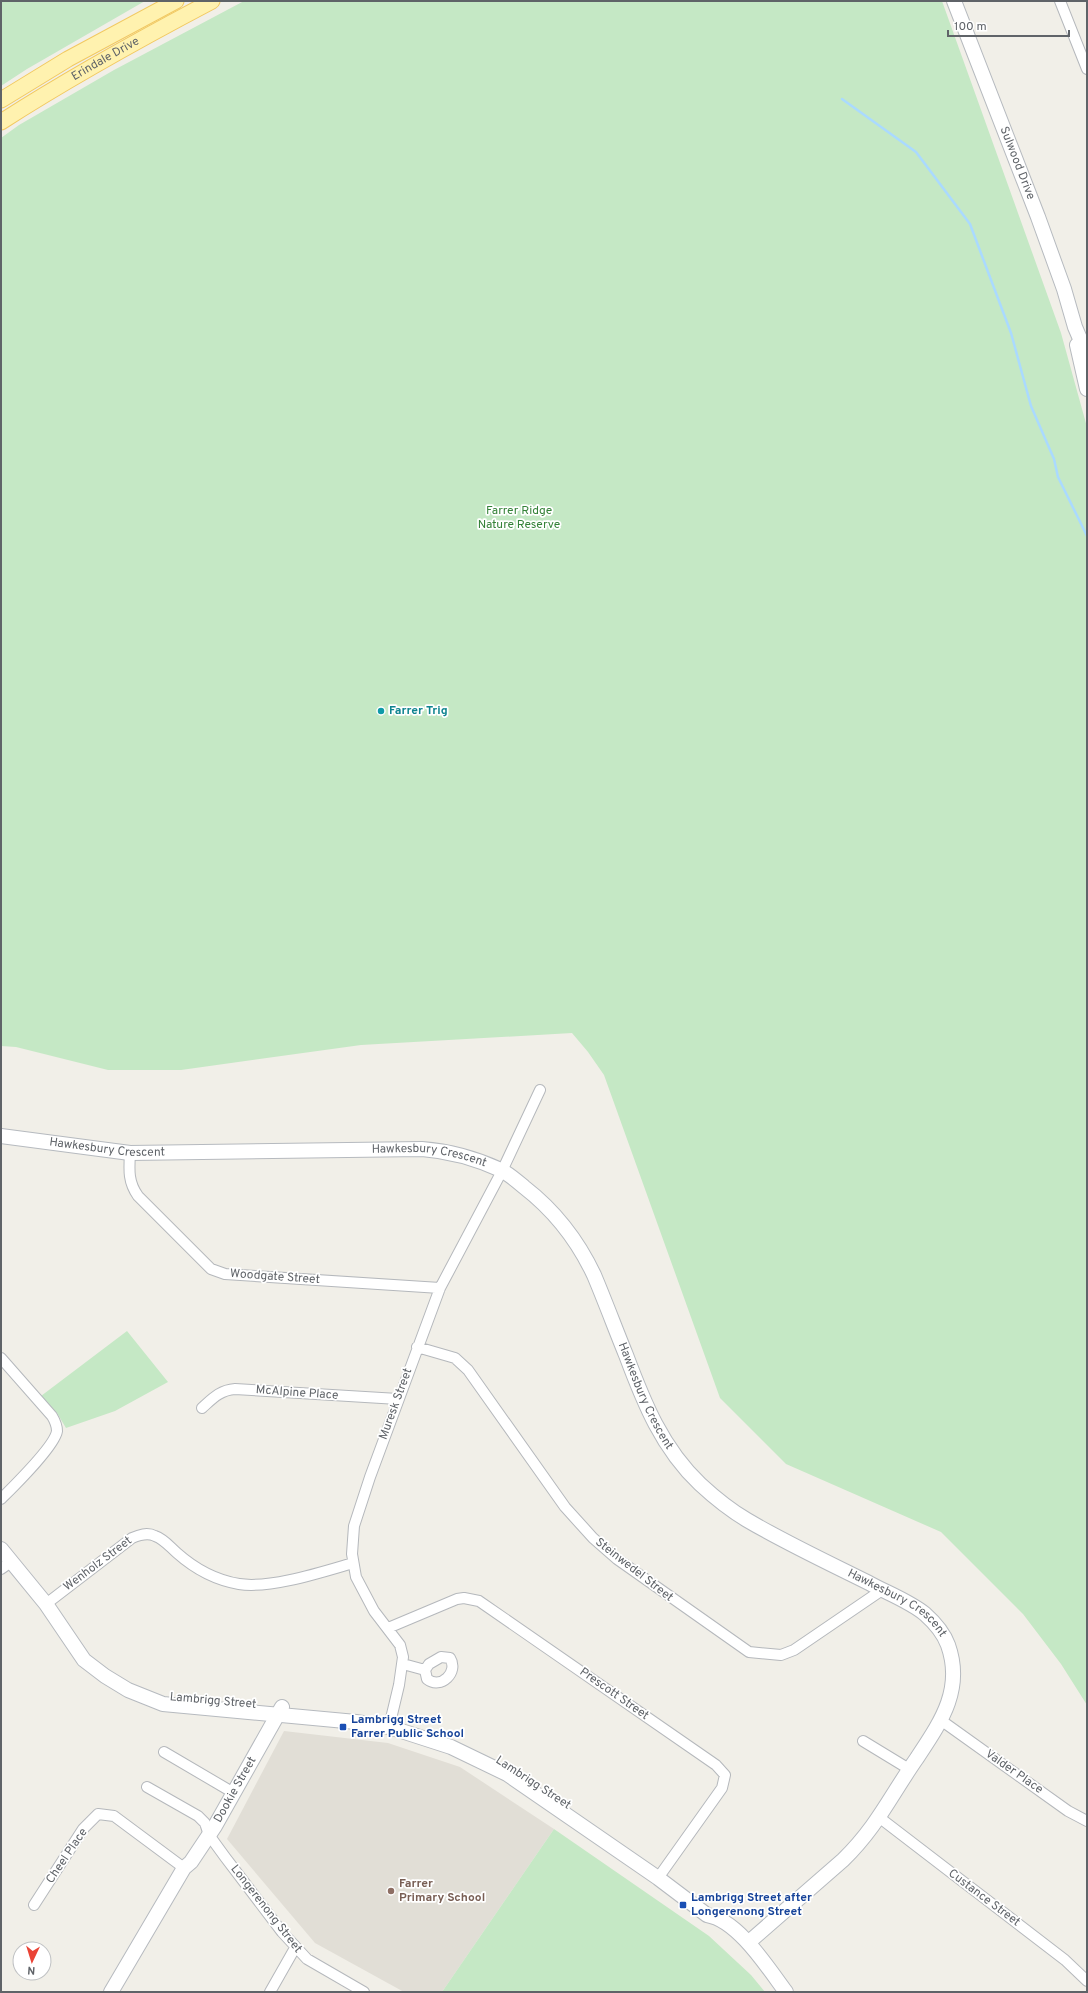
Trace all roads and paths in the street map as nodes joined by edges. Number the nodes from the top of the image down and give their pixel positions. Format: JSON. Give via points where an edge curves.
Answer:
{"nodes":[{"id":1,"x":176,"y":1,"type":"edge"},
{"id":2,"x":212,"y":1,"type":"edge"},
{"id":3,"x":954,"y":1,"type":"edge"},
{"id":4,"x":1060,"y":1,"type":"edge"},
{"id":5,"x":1084,"y":56,"type":"edge"},
{"id":6,"x":1087,"y":69,"type":"edge"},
{"id":7,"x":1,"y":100,"type":"edge"},
{"id":8,"x":1,"y":122,"type":"edge"},
{"id":9,"x":1075,"y":327,"type":"junction"},
{"id":10,"x":1087,"y":355,"type":"edge"},
{"id":11,"x":1087,"y":389,"type":"edge"},
{"id":12,"x":540,"y":1090,"type":"dead end"},
{"id":13,"x":1,"y":1136,"type":"edge"},
{"id":14,"x":130,"y":1153,"type":"junction"},
{"id":15,"x":502,"y":1171,"type":"junction"},
{"id":16,"x":440,"y":1288,"type":"junction"},
{"id":17,"x":417,"y":1347,"type":"junction"},
{"id":18,"x":1,"y":1358,"type":"edge"},
{"id":19,"x":398,"y":1399,"type":"junction"},
{"id":20,"x":202,"y":1408,"type":"dead end"},
{"id":21,"x":1,"y":1499,"type":"edge"},
{"id":22,"x":1,"y":1549,"type":"edge"},
{"id":23,"x":353,"y":1563,"type":"junction"},
{"id":24,"x":6,"y":1566,"type":"edge"},
{"id":25,"x":882,"y":1590,"type":"junction"},
{"id":26,"x":46,"y":1604,"type":"junction"},
{"id":27,"x":388,"y":1628,"type":"junction"},
{"id":28,"x":403,"y":1664,"type":"junction"},
{"id":29,"x":426,"y":1670,"type":"dead end"},
{"id":30,"x":274,"y":1710,"type":"junction"},
{"id":31,"x":942,"y":1721,"type":"junction"},
{"id":32,"x":390,"y":1723,"type":"junction"},
{"id":33,"x":863,"y":1741,"type":"dead end"},
{"id":34,"x":164,"y":1752,"type":"dead end"},
{"id":35,"x":909,"y":1769,"type":"junction"},
{"id":36,"x":147,"y":1786,"type":"dead end"},
{"id":37,"x":227,"y":1789,"type":"junction"},
{"id":38,"x":880,"y":1818,"type":"junction"},
{"id":39,"x":1087,"y":1821,"type":"edge"},
{"id":40,"x":207,"y":1829,"type":"junction"},
{"id":41,"x":184,"y":1868,"type":"junction"},
{"id":42,"x":661,"y":1875,"type":"junction"},
{"id":43,"x":34,"y":1905,"type":"dead end"},
{"id":44,"x":749,"y":1942,"type":"junction"},
{"id":45,"x":295,"y":1948,"type":"junction"},
{"id":46,"x":1087,"y":1981,"type":"edge"},
{"id":47,"x":111,"y":1992,"type":"edge"},
{"id":48,"x":270,"y":1992,"type":"edge"},
{"id":49,"x":364,"y":1992,"type":"edge"},
{"id":50,"x":786,"y":1992,"type":"edge"}],
"edges":[{"from":1,"to":7,"type":"main road","name":"Erindale Drive","via":[[68,59]]},
{"from":2,"to":8,"type":"main road","name":"Erindale Drive","via":[[112,54]]},
{"from":3,"to":9,"type":"street","name":"Sulwood Drive","via":[[1038,217]]},
{"from":4,"to":5,"type":"street"},
{"from":5,"to":6,"type":"street"},
{"from":9,"to":10,"type":"street","name":"Sulwood Drive"},
{"from":9,"to":11,"type":"street","name":"Sulwood Drive","via":[[1077,350]]},
{"from":12,"to":15,"type":"street","name":"Muresk Street"},
{"from":13,"to":14,"type":"street","name":"Hawkesbury Crescent"},
{"from":14,"to":15,"type":"street","name":"Hawkesbury Crescent","via":[[422,1149],[458,1155]]},
{"from":14,"to":16,"type":"street","name":"Woodgate Street","via":[[129,1178],[135,1192],[211,1269],[217,1272]]},
{"from":15,"to":16,"type":"street","name":"Muresk Street"},
{"from":15,"to":25,"type":"street","name":"Hawkesbury Crescent","via":[[553,1212],[583,1253],[650,1414],[681,1464],[716,1498],[746,1519]]},
{"from":16,"to":17,"type":"street","name":"Muresk Street"},
{"from":17,"to":19,"type":"street","name":"Muresk Street"},
{"from":17,"to":25,"type":"street","name":"Steinwedel Street","via":[[455,1358],[468,1370],[565,1507],[593,1538],[631,1570],[748,1652],[781,1655],[794,1650]]},
{"from":18,"to":21,"type":"street","via":[[52,1416],[57,1432],[50,1446]]},
{"from":19,"to":20,"type":"street","name":"McAlpine Place","via":[[235,1389],[220,1393]]},
{"from":19,"to":23,"type":"street","name":"Muresk Street","via":[[354,1526]]},
{"from":22,"to":24,"type":"street","name":"Lambrigg Street"},
{"from":23,"to":26,"type":"street","name":"Wenholz Street","via":[[324,1572],[265,1584],[240,1584],[204,1573],[162,1540],[148,1534],[132,1538]]},
{"from":23,"to":27,"type":"street","name":"Muresk Street","via":[[361,1589]]},
{"from":24,"to":26,"type":"street","name":"Lambrigg Street"},
{"from":25,"to":31,"type":"street","name":"Hawkesbury Crescent","via":[[924,1614],[942,1633],[948,1644],[953,1673],[952,1691]]},
{"from":26,"to":30,"type":"street","name":"Lambrigg Street","via":[[84,1660],[128,1690],[163,1704]]},
{"from":27,"to":28,"type":"street","name":"Muresk Street","via":[[400,1645]]},
{"from":27,"to":42,"type":"street","name":"Prescott Street","via":[[457,1600],[464,1598],[479,1601],[716,1765],[724,1776],[722,1788]]},
{"from":28,"to":29,"type":"street"},
{"from":28,"to":32,"type":"street","name":"Muresk Street"},
{"from":30,"to":32,"type":"street","name":"Lambrigg Street"},
{"from":30,"to":37,"type":"street","name":"Dookie Street"},
{"from":30,"to":40,"type":"street","name":"Dookie Street","via":[[234,1794]]},
{"from":31,"to":35,"type":"street","name":"Hawkesbury Crescent"},
{"from":31,"to":39,"type":"street","name":"Valder Place","via":[[1068,1811]]},
{"from":32,"to":42,"type":"street","name":"Lambrigg Street","via":[[454,1739],[512,1767]]},
{"from":33,"to":35,"type":"street"},
{"from":34,"to":37,"type":"street"},
{"from":35,"to":38,"type":"street","name":"Hawkesbury Crescent"},
{"from":36,"to":40,"type":"street","name":"Longerenong Street","via":[[198,1816]]},
{"from":37,"to":40,"type":"street","name":"Dookie Street"},
{"from":38,"to":44,"type":"street","name":"Hawkesbury Crescent","via":[[843,1860]]},
{"from":38,"to":46,"type":"street","name":"Custance Street","via":[[1065,1960]]},
{"from":40,"to":41,"type":"street","name":"Dookie Street","via":[[191,1862]]},
{"from":40,"to":45,"type":"street","name":"Longerenong Street"},
{"from":41,"to":43,"type":"street","name":"Cheel Place","via":[[114,1816],[98,1814],[83,1829]]},
{"from":41,"to":47,"type":"street","name":"Dookie Street"},
{"from":42,"to":44,"type":"street","name":"Lambrigg Street","via":[[715,1910],[716,1916]]},
{"from":44,"to":50,"type":"street","name":"Lambrigg Street"},
{"from":45,"to":48,"type":"street"},
{"from":45,"to":49,"type":"street","name":"Longerenong Street","via":[[306,1959]]}]}
